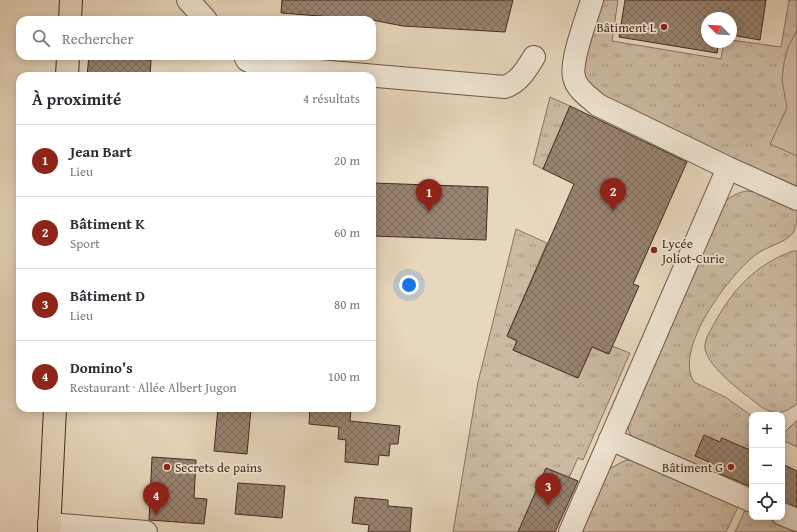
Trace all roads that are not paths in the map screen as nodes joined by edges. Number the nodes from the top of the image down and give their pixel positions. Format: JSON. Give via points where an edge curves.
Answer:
{"nodes":[{"id":1,"x":71,"y":0,"type":"edge"},
{"id":2,"x":188,"y":0,"type":"edge"},
{"id":3,"x":592,"y":0,"type":"edge"},
{"id":4,"x":70,"y":16,"type":"edge"},
{"id":5,"x":202,"y":16,"type":"edge"},
{"id":6,"x":534,"y":57,"type":"dead end"},
{"id":7,"x":68,"y":60,"type":"edge"},
{"id":8,"x":247,"y":60,"type":"edge"},
{"id":9,"x":67,"y":72,"type":"edge"},
{"id":10,"x":330,"y":72,"type":"edge"},
{"id":11,"x":376,"y":76,"type":"edge"},
{"id":12,"x":728,"y":168,"type":"junction"},
{"id":13,"x":797,"y":199,"type":"edge"},
{"id":14,"x":55,"y":412,"type":"edge"},
{"id":15,"x":610,"y":439,"type":"junction"},
{"id":16,"x":749,"y":500,"type":"edge"},
{"id":17,"x":785,"y":515,"type":"edge"},
{"id":18,"x":797,"y":520,"type":"edge"},
{"id":19,"x":49,"y":528,"type":"edge"},
{"id":20,"x":146,"y":532,"type":"edge"},
{"id":21,"x":570,"y":532,"type":"edge"}],
"edges":[{"from":1,"to":4,"type":"main road"},
{"from":2,"to":5,"type":"street"},
{"from":3,"to":12,"type":"street","via":[[574,64],[574,78],[581,91],[598,105]]},
{"from":6,"to":11,"type":"street","via":[[524,74],[513,84],[505,87]]},
{"from":7,"to":9,"type":"main road"},
{"from":8,"to":10,"type":"street","via":[[260,66]]},
{"from":12,"to":13,"type":"street"},
{"from":12,"to":15,"type":"street"},
{"from":14,"to":19,"type":"main road"},
{"from":15,"to":16,"type":"street"},
{"from":15,"to":21,"type":"street"},
{"from":17,"to":18,"type":"street"},
{"from":19,"to":20,"type":"street"}]}
